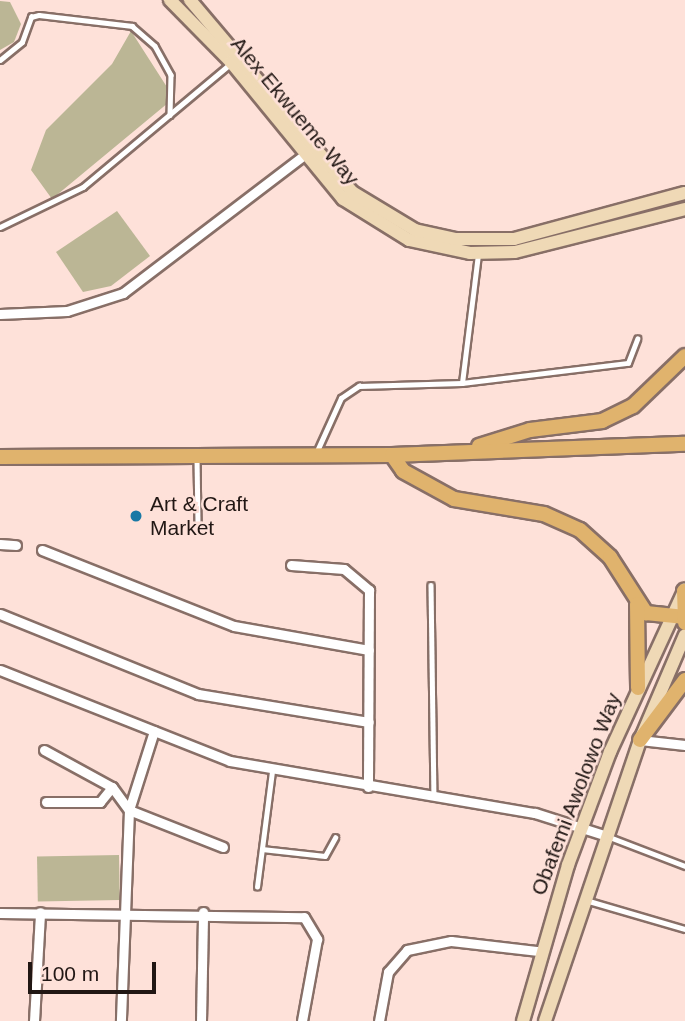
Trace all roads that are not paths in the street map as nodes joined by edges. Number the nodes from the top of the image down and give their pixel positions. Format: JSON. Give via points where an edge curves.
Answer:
{"nodes":[{"id":1,"x":170,"y":0,"type":"edge"},
{"id":2,"x":190,"y":0,"type":"edge"},
{"id":3,"x":235,"y":57,"type":"junction"},
{"id":4,"x":0,"y":60,"type":"edge"},
{"id":5,"x":170,"y":116,"type":"junction"},
{"id":6,"x":311,"y":151,"type":"junction"},
{"id":7,"x":685,"y":193,"type":"edge"},
{"id":8,"x":685,"y":209,"type":"edge"},
{"id":9,"x":0,"y":227,"type":"edge"},
{"id":10,"x":478,"y":253,"type":"junction"},
{"id":11,"x":0,"y":314,"type":"edge"},
{"id":12,"x":637,"y":339,"type":"dead end"},
{"id":13,"x":685,"y":356,"type":"edge"},
{"id":14,"x":462,"y":383,"type":"junction"},
{"id":15,"x":685,"y":444,"type":"edge"},
{"id":16,"x":469,"y":450,"type":"junction"},
{"id":17,"x":392,"y":455,"type":"junction"},
{"id":18,"x":315,"y":456,"type":"junction"},
{"id":19,"x":0,"y":457,"type":"edge"},
{"id":20,"x":197,"y":457,"type":"junction"},
{"id":21,"x":198,"y":522,"type":"dead end"},
{"id":22,"x":0,"y":544,"type":"edge"},
{"id":23,"x":16,"y":545,"type":"dead end"},
{"id":24,"x":42,"y":550,"type":"dead end"},
{"id":25,"x":291,"y":565,"type":"dead end"},
{"id":26,"x":431,"y":585,"type":"dead end"},
{"id":27,"x":684,"y":590,"type":"edge"},
{"id":28,"x":637,"y":604,"type":"junction"},
{"id":29,"x":0,"y":614,"type":"edge"},
{"id":30,"x":681,"y":619,"type":"edge"},
{"id":31,"x":685,"y":635,"type":"edge"},
{"id":32,"x":369,"y":650,"type":"junction"},
{"id":33,"x":0,"y":670,"type":"edge"},
{"id":34,"x":685,"y":680,"type":"edge"},
{"id":35,"x":638,"y":688,"type":"junction"},
{"id":36,"x":369,"y":722,"type":"junction"},
{"id":37,"x":154,"y":731,"type":"junction"},
{"id":38,"x":640,"y":740,"type":"junction"},
{"id":39,"x":685,"y":745,"type":"edge"},
{"id":40,"x":44,"y":750,"type":"dead end"},
{"id":41,"x":272,"y":771,"type":"junction"},
{"id":42,"x":112,"y":787,"type":"junction"},
{"id":43,"x":368,"y":787,"type":"junction"},
{"id":44,"x":434,"y":797,"type":"junction"},
{"id":45,"x":46,"y":802,"type":"dead end"},
{"id":46,"x":129,"y":810,"type":"junction"},
{"id":47,"x":583,"y":825,"type":"junction"},
{"id":48,"x":607,"y":836,"type":"junction"},
{"id":49,"x":335,"y":838,"type":"dead end"},
{"id":50,"x":223,"y":847,"type":"dead end"},
{"id":51,"x":262,"y":849,"type":"junction"},
{"id":52,"x":685,"y":866,"type":"edge"},
{"id":53,"x":257,"y":887,"type":"dead end"},
{"id":54,"x":584,"y":900,"type":"junction"},
{"id":55,"x":126,"y":911,"type":"junction"},
{"id":56,"x":40,"y":912,"type":"junction"},
{"id":57,"x":203,"y":912,"type":"junction"},
{"id":58,"x":0,"y":913,"type":"edge"},
{"id":59,"x":685,"y":929,"type":"edge"},
{"id":60,"x":538,"y":951,"type":"junction"},
{"id":61,"x":34,"y":1021,"type":"edge"},
{"id":62,"x":121,"y":1021,"type":"edge"},
{"id":63,"x":201,"y":1021,"type":"edge"},
{"id":64,"x":302,"y":1021,"type":"edge"},
{"id":65,"x":379,"y":1021,"type":"edge"},
{"id":66,"x":523,"y":1021,"type":"edge"},
{"id":67,"x":545,"y":1021,"type":"edge"}],
"edges":[{"from":1,"to":3,"type":"street","name":"Alex Ekwueme Way"},
{"from":2,"to":3,"type":"street","name":"Alex Ekwueme Way"},
{"from":3,"to":5,"type":"lane"},
{"from":3,"to":6,"type":"street","name":"Alex Ekwueme Way"},
{"from":4,"to":5,"type":"lane","via":[[22,42],[32,17],[39,15],[132,26],[155,46],[171,75]]},
{"from":5,"to":9,"type":"lane","via":[[83,187]]},
{"from":6,"to":7,"type":"street","name":"Alex Ekwueme Way","via":[[352,192],[380,212],[415,230],[456,239],[525,237]]},
{"from":6,"to":10,"type":"street","name":"Alex Ekwueme Way","via":[[343,199],[373,223],[427,246]]},
{"from":6,"to":11,"type":"street","via":[[123,293],[67,311]]},
{"from":8,"to":10,"type":"street","name":"Alex Ekwueme Way","via":[[538,248]]},
{"from":10,"to":14,"type":"lane"},
{"from":12,"to":14,"type":"lane","via":[[628,363]]},
{"from":13,"to":16,"type":"main road","via":[[633,406],[603,421],[530,430]]},
{"from":14,"to":18,"type":"lane","via":[[400,380],[349,391],[327,423]]},
{"from":15,"to":16,"type":"main road"},
{"from":16,"to":17,"type":"main road"},
{"from":17,"to":18,"type":"main road"},
{"from":17,"to":28,"type":"main road","via":[[404,471],[454,499],[544,514],[580,530],[610,558]]},
{"from":18,"to":20,"type":"main road"},
{"from":19,"to":20,"type":"main road"},
{"from":20,"to":21,"type":"lane"},
{"from":22,"to":23,"type":"street"},
{"from":24,"to":32,"type":"street","via":[[234,626]]},
{"from":25,"to":32,"type":"street","via":[[344,569],[361,578],[369,590]]},
{"from":26,"to":44,"type":"lane"},
{"from":27,"to":30,"type":"main road"},
{"from":28,"to":30,"type":"main road"},
{"from":28,"to":35,"type":"main road"},
{"from":29,"to":36,"type":"street","via":[[198,694]]},
{"from":30,"to":35,"type":"street","name":"Obafemi Awolowo Way"},
{"from":31,"to":38,"type":"street","name":"Obafemi Awolowo Way"},
{"from":32,"to":36,"type":"street"},
{"from":33,"to":37,"type":"street"},
{"from":34,"to":38,"type":"main road"},
{"from":35,"to":47,"type":"street","name":"Obafemi Awolowo Way"},
{"from":36,"to":43,"type":"street"},
{"from":37,"to":41,"type":"street"},
{"from":37,"to":46,"type":"street"},
{"from":38,"to":39,"type":"street"},
{"from":38,"to":48,"type":"street","name":"Obafemi Awolowo Way"},
{"from":40,"to":42,"type":"street"},
{"from":41,"to":43,"type":"street"},
{"from":41,"to":51,"type":"lane"},
{"from":42,"to":45,"type":"street","via":[[100,802]]},
{"from":42,"to":46,"type":"street"},
{"from":43,"to":44,"type":"street"},
{"from":44,"to":47,"type":"street"},
{"from":46,"to":50,"type":"street"},
{"from":46,"to":55,"type":"street"},
{"from":47,"to":48,"type":"street"},
{"from":47,"to":60,"type":"street","name":"Obafemi Awolowo Way"},
{"from":48,"to":52,"type":"lane"},
{"from":48,"to":54,"type":"street","name":"Obafemi Awolowo Way"},
{"from":49,"to":51,"type":"lane","via":[[325,856]]},
{"from":51,"to":53,"type":"lane"},
{"from":54,"to":59,"type":"lane"},
{"from":54,"to":67,"type":"street","name":"Obafemi Awolowo Way"},
{"from":55,"to":56,"type":"street"},
{"from":55,"to":57,"type":"street"},
{"from":55,"to":62,"type":"street"},
{"from":56,"to":58,"type":"street"},
{"from":56,"to":61,"type":"street"},
{"from":57,"to":63,"type":"street"},
{"from":57,"to":64,"type":"street","via":[[294,914],[312,922],[317,939]]},
{"from":60,"to":65,"type":"street","via":[[451,942],[407,950],[388,972]]},
{"from":60,"to":66,"type":"street","name":"Obafemi Awolowo Way"}]}
